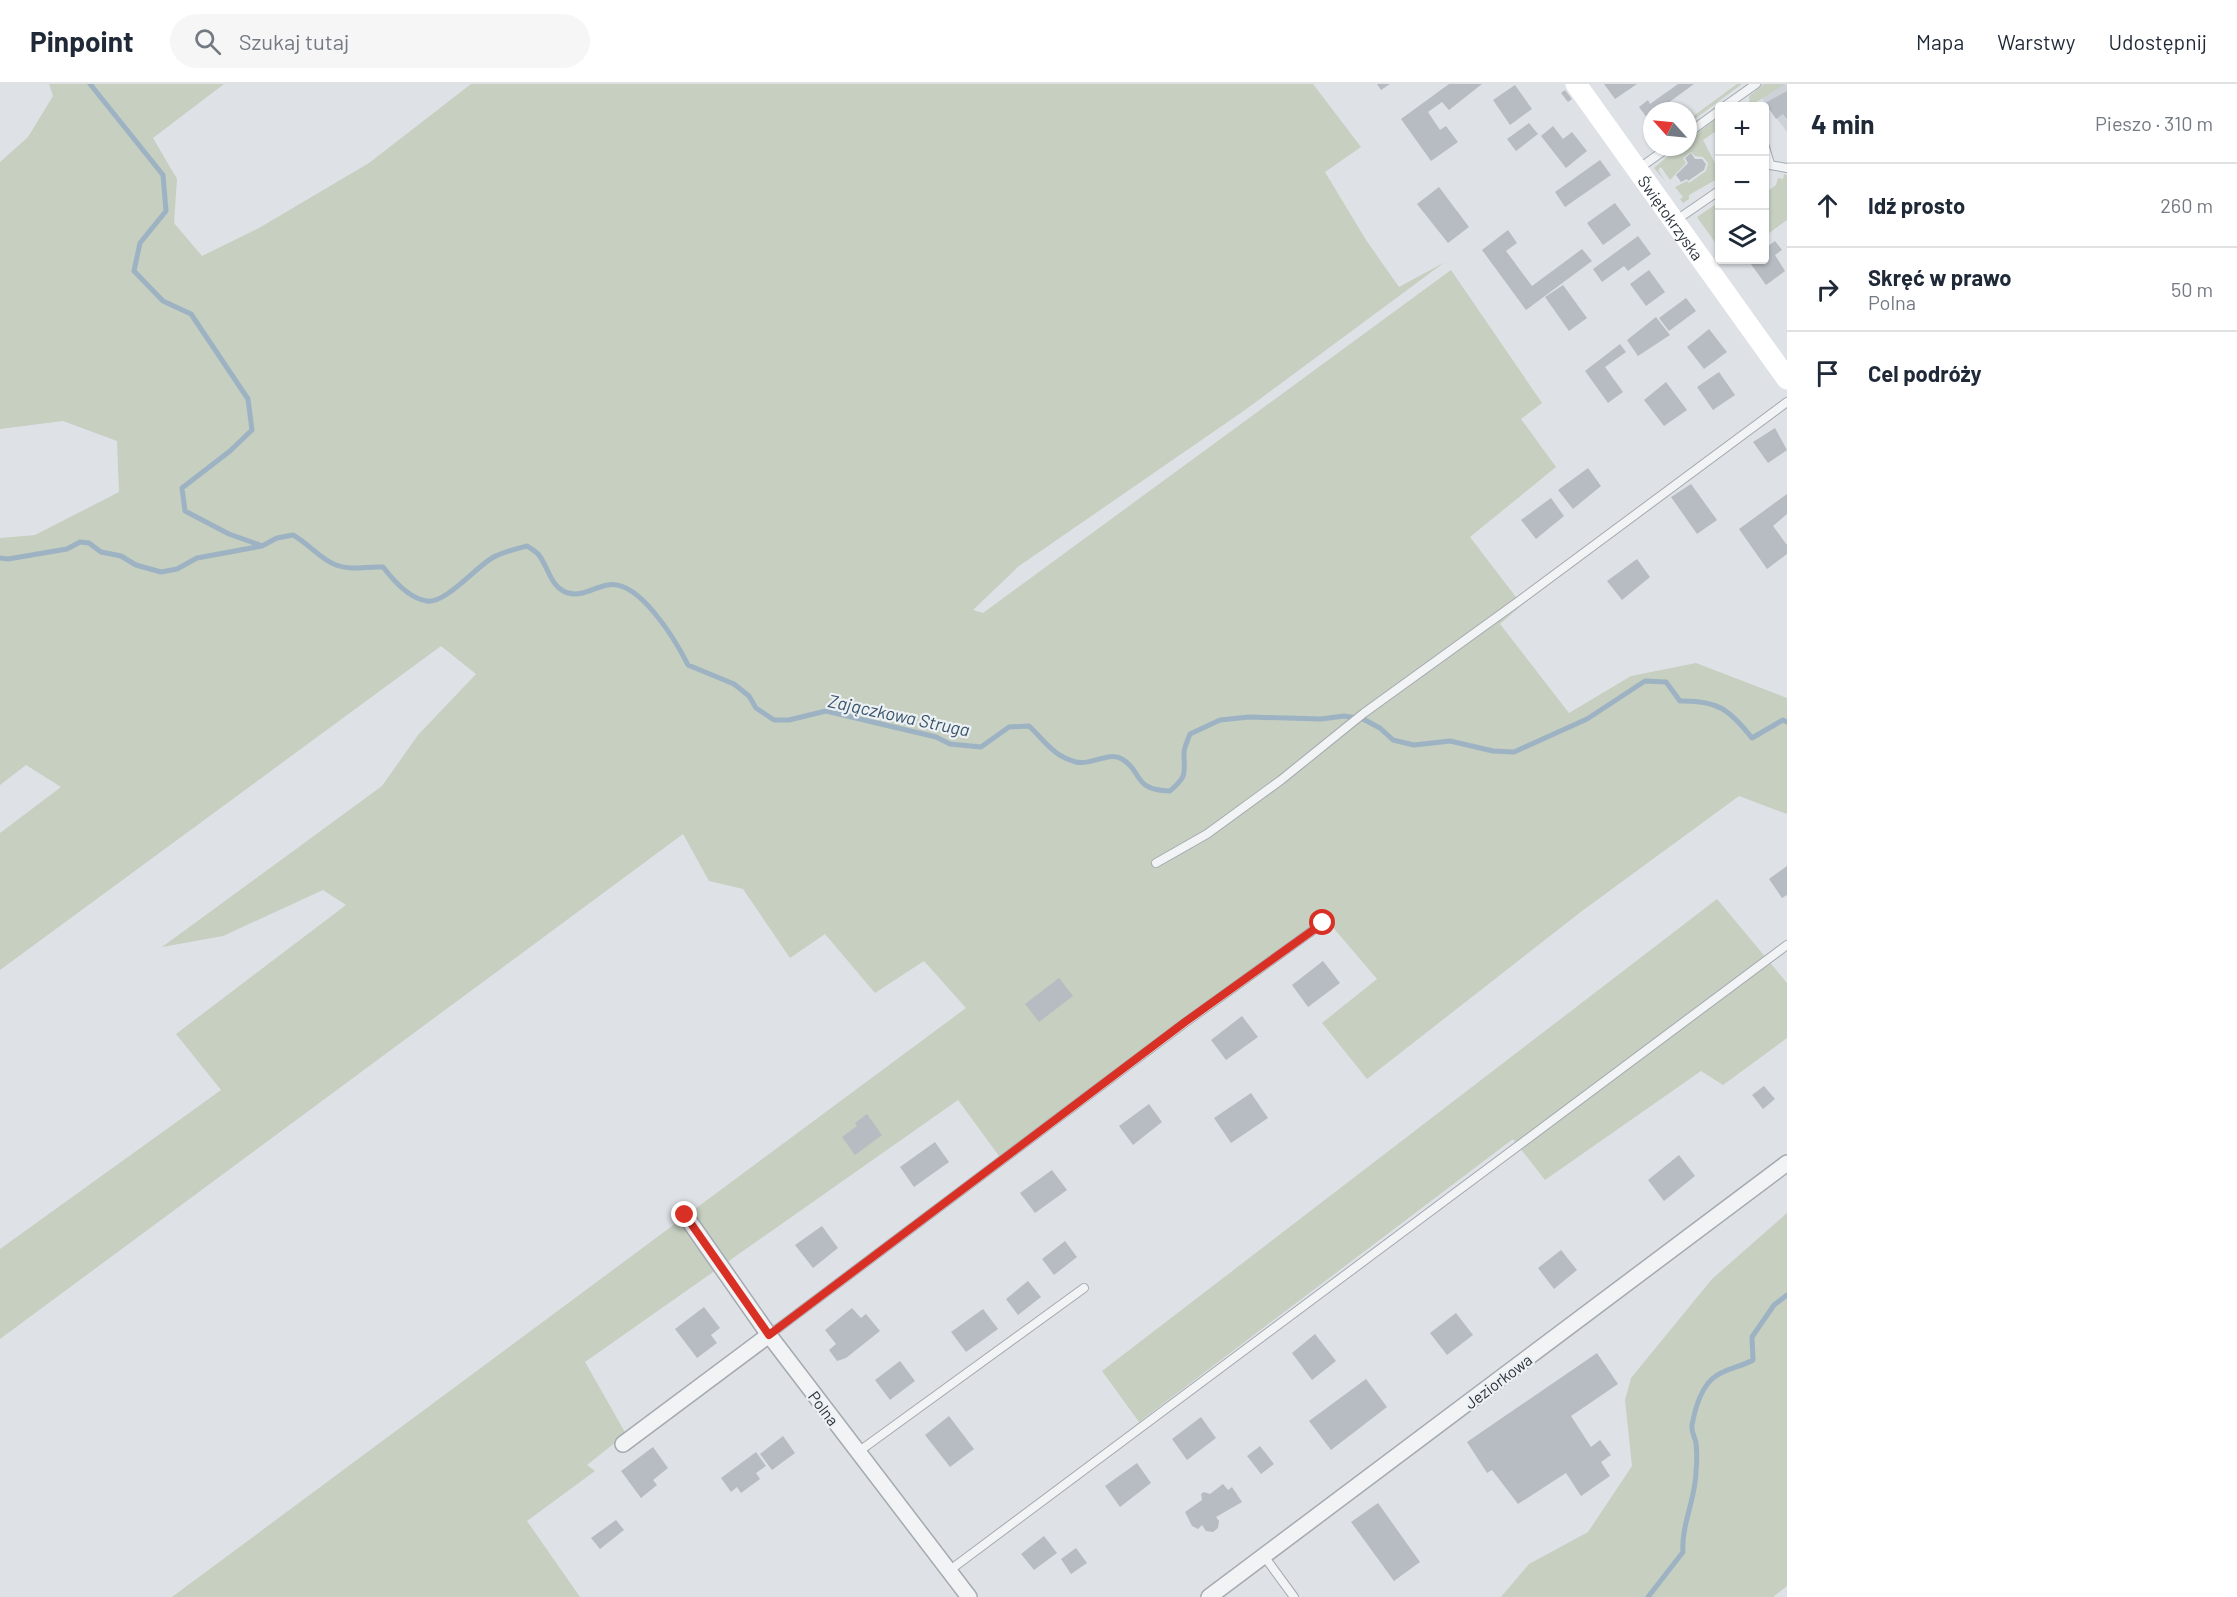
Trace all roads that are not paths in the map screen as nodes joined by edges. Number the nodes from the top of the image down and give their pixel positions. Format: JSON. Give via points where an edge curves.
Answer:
{"nodes":[{"id":1,"x":1576,"y":84,"type":"edge"},
{"id":2,"x":1756,"y":84,"type":"edge"},
{"id":3,"x":1738,"y":102,"type":"edge"},
{"id":4,"x":1715,"y":113,"type":"edge"},
{"id":5,"x":1697,"y":126,"type":"edge"},
{"id":6,"x":1656,"y":156,"type":"edge"},
{"id":7,"x":1769,"y":164,"type":"edge"},
{"id":8,"x":1787,"y":168,"type":"edge"},
{"id":9,"x":1637,"y":170,"type":"junction"},
{"id":10,"x":1715,"y":193,"type":"edge"},
{"id":11,"x":1674,"y":222,"type":"junction"},
{"id":12,"x":1787,"y":379,"type":"edge"},
{"id":13,"x":1787,"y":402,"type":"edge"},
{"id":14,"x":1156,"y":863,"type":"dead end"},
{"id":15,"x":1323,"y":923,"type":"dead end"},
{"id":16,"x":1787,"y":945,"type":"edge"},
{"id":17,"x":1787,"y":1163,"type":"edge"},
{"id":18,"x":685,"y":1215,"type":"dead end"},
{"id":19,"x":1084,"y":1288,"type":"dead end"},
{"id":20,"x":769,"y":1335,"type":"junction"},
{"id":21,"x":623,"y":1444,"type":"dead end"},
{"id":22,"x":858,"y":1452,"type":"junction"},
{"id":23,"x":1264,"y":1556,"type":"junction"},
{"id":24,"x":950,"y":1570,"type":"junction"},
{"id":25,"x":969,"y":1597,"type":"edge"},
{"id":26,"x":1209,"y":1597,"type":"edge"},
{"id":27,"x":1293,"y":1597,"type":"edge"}],
"edges":[{"from":1,"to":9,"type":"street","name":"Świętokrzyska"},
{"from":2,"to":3,"type":"lane"},
{"from":4,"to":5,"type":"lane"},
{"from":6,"to":9,"type":"lane"},
{"from":7,"to":8,"type":"lane"},
{"from":9,"to":11,"type":"street","name":"Świętokrzyska"},
{"from":10,"to":11,"type":"lane"},
{"from":11,"to":12,"type":"street","name":"Świętokrzyska"},
{"from":13,"to":14,"type":"lane","via":[[1364,713],[1281,780],[1207,834]]},
{"from":15,"to":20,"type":"lane"},
{"from":16,"to":24,"type":"lane"},
{"from":17,"to":23,"type":"street","name":"Jeziorkowa"},
{"from":18,"to":20,"type":"street","name":"Polna"},
{"from":19,"to":22,"type":"lane"},
{"from":20,"to":21,"type":"street"},
{"from":20,"to":22,"type":"street","name":"Polna"},
{"from":22,"to":24,"type":"street","name":"Polna"},
{"from":23,"to":26,"type":"street","name":"Jeziorkowa"},
{"from":23,"to":27,"type":"lane"},
{"from":24,"to":25,"type":"street","name":"Polna"}]}
